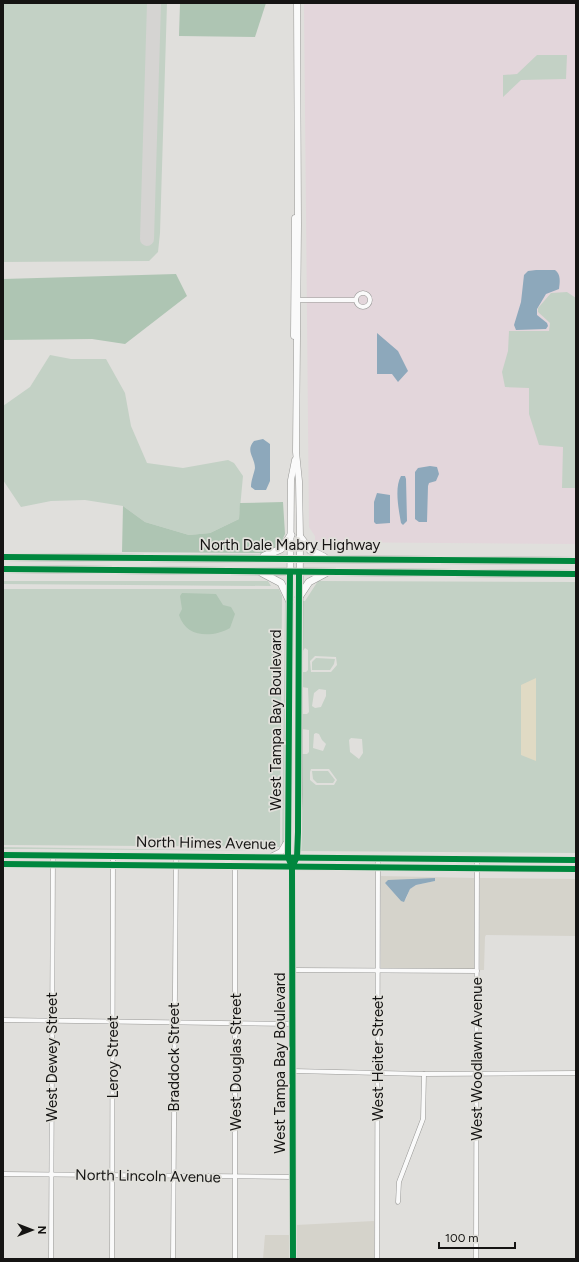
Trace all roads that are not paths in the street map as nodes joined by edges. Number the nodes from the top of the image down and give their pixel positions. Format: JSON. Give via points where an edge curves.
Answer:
{"nodes":[{"id":1,"x":297,"y":3,"type":"edge"},
{"id":2,"x":296,"y":300,"type":"junction"},
{"id":3,"x":356,"y":300,"type":"dead end"},
{"id":4,"x":296,"y":452,"type":"junction"},
{"id":5,"x":291,"y":535,"type":"junction"},
{"id":6,"x":300,"y":537,"type":"junction"},
{"id":7,"x":3,"y":557,"type":"edge"},
{"id":8,"x":30,"y":557,"type":"junction"},
{"id":9,"x":258,"y":558,"type":"junction"},
{"id":10,"x":290,"y":558,"type":"junction"},
{"id":11,"x":300,"y":558,"type":"junction"},
{"id":12,"x":328,"y":558,"type":"junction"},
{"id":13,"x":576,"y":561,"type":"edge"},
{"id":14,"x":3,"y":570,"type":"edge"},
{"id":15,"x":30,"y":570,"type":"junction"},
{"id":16,"x":260,"y":572,"type":"junction"},
{"id":17,"x":290,"y":572,"type":"junction"},
{"id":18,"x":299,"y":572,"type":"junction"},
{"id":19,"x":328,"y":572,"type":"junction"},
{"id":20,"x":576,"y":574,"type":"edge"},
{"id":21,"x":299,"y":597,"type":"junction"},
{"id":22,"x":290,"y":602,"type":"junction"},
{"id":23,"x":290,"y":644,"type":"junction"},
{"id":24,"x":299,"y":644,"type":"junction"},
{"id":25,"x":289,"y":662,"type":"junction"},
{"id":26,"x":299,"y":662,"type":"junction"},
{"id":27,"x":299,"y":716,"type":"junction"},
{"id":28,"x":290,"y":717,"type":"junction"},
{"id":29,"x":289,"y":795,"type":"junction"},
{"id":30,"x":299,"y":795,"type":"junction"},
{"id":31,"x":289,"y":832,"type":"junction"},
{"id":32,"x":3,"y":855,"type":"edge"},
{"id":33,"x":27,"y":855,"type":"junction"},
{"id":34,"x":53,"y":855,"type":"junction"},
{"id":35,"x":113,"y":856,"type":"junction"},
{"id":36,"x":176,"y":856,"type":"junction"},
{"id":37,"x":272,"y":857,"type":"junction"},
{"id":38,"x":288,"y":857,"type":"junction"},
{"id":39,"x":297,"y":857,"type":"junction"},
{"id":40,"x":378,"y":858,"type":"junction"},
{"id":41,"x":477,"y":859,"type":"junction"},
{"id":42,"x":576,"y":860,"type":"edge"},
{"id":43,"x":3,"y":864,"type":"edge"},
{"id":44,"x":27,"y":864,"type":"junction"},
{"id":45,"x":53,"y":864,"type":"junction"},
{"id":46,"x":113,"y":865,"type":"junction"},
{"id":47,"x":176,"y":866,"type":"junction"},
{"id":48,"x":235,"y":866,"type":"junction"},
{"id":49,"x":292,"y":867,"type":"junction"},
{"id":50,"x":378,"y":867,"type":"junction"},
{"id":51,"x":477,"y":868,"type":"junction"},
{"id":52,"x":576,"y":870,"type":"edge"},
{"id":53,"x":294,"y":970,"type":"junction"},
{"id":54,"x":378,"y":970,"type":"junction"},
{"id":55,"x":477,"y":972,"type":"junction"},
{"id":56,"x":3,"y":1020,"type":"edge"},
{"id":57,"x":52,"y":1021,"type":"junction"},
{"id":58,"x":113,"y":1022,"type":"junction"},
{"id":59,"x":175,"y":1022,"type":"junction"},
{"id":60,"x":236,"y":1023,"type":"junction"},
{"id":61,"x":293,"y":1024,"type":"junction"},
{"id":62,"x":294,"y":1071,"type":"junction"},
{"id":63,"x":378,"y":1073,"type":"junction"},
{"id":64,"x":576,"y":1073,"type":"edge"},
{"id":65,"x":424,"y":1074,"type":"junction"},
{"id":66,"x":477,"y":1074,"type":"junction"},
{"id":67,"x":3,"y":1174,"type":"edge"},
{"id":68,"x":51,"y":1175,"type":"junction"},
{"id":69,"x":113,"y":1176,"type":"junction"},
{"id":70,"x":174,"y":1176,"type":"junction"},
{"id":71,"x":235,"y":1177,"type":"junction"},
{"id":72,"x":293,"y":1177,"type":"junction"},
{"id":73,"x":398,"y":1202,"type":"dead end"},
{"id":74,"x":51,"y":1259,"type":"edge"},
{"id":75,"x":112,"y":1259,"type":"edge"},
{"id":76,"x":173,"y":1259,"type":"edge"},
{"id":77,"x":235,"y":1259,"type":"edge"},
{"id":78,"x":293,"y":1259,"type":"edge"},
{"id":79,"x":377,"y":1259,"type":"edge"},
{"id":80,"x":476,"y":1259,"type":"edge"}],
"edges":[{"from":1,"to":2,"type":"street","name":"West Tampa Bay Boulevard"},
{"from":2,"to":3,"type":"street"},
{"from":2,"to":4,"type":"street","name":"West Tampa Bay Boulevard"},
{"from":4,"to":5,"type":"street","name":"West Tampa Bay Boulevard","via":[[291,480]]},
{"from":4,"to":6,"type":"street","name":"West Tampa Bay Boulevard"},
{"from":5,"to":9,"type":"main road","via":[[281,549]]},
{"from":5,"to":10,"type":"street","name":"West Tampa Bay Boulevard"},
{"from":6,"to":11,"type":"street","name":"West Tampa Bay Boulevard"},
{"from":6,"to":12,"type":"main road","via":[[310,550]]},
{"from":7,"to":8,"type":"main road","name":"North Dale Mabry Highway"},
{"from":8,"to":9,"type":"main road","name":"North Dale Mabry Highway"},
{"from":8,"to":15,"type":"main road"},
{"from":9,"to":10,"type":"main road","name":"North Dale Mabry Highway"},
{"from":10,"to":11,"type":"main road","name":"North Dale Mabry Highway"},
{"from":10,"to":17,"type":"street","name":"West Tampa Bay Boulevard"},
{"from":11,"to":12,"type":"main road","name":"North Dale Mabry Highway"},
{"from":11,"to":18,"type":"street","name":"West Tampa Bay Boulevard"},
{"from":12,"to":13,"type":"main road","name":"North Dale Mabry Highway"},
{"from":14,"to":15,"type":"main road","name":"North Dale Mabry Highway"},
{"from":15,"to":16,"type":"main road","name":"North Dale Mabry Highway"},
{"from":16,"to":17,"type":"main road","name":"North Dale Mabry Highway"},
{"from":16,"to":22,"type":"main road","via":[[281,583]]},
{"from":17,"to":18,"type":"main road","name":"North Dale Mabry Highway"},
{"from":17,"to":22,"type":"street","name":"West Tampa Bay Boulevard"},
{"from":18,"to":19,"type":"main road","name":"North Dale Mabry Highway"},
{"from":18,"to":21,"type":"street","name":"West Tampa Bay Boulevard"},
{"from":19,"to":20,"type":"main road","name":"North Dale Mabry Highway"},
{"from":19,"to":21,"type":"main road","via":[[310,582]]},
{"from":21,"to":24,"type":"street","name":"West Tampa Bay Boulevard"},
{"from":22,"to":23,"type":"street","name":"West Tampa Bay Boulevard"},
{"from":23,"to":24,"type":"street"},
{"from":23,"to":25,"type":"street","name":"West Tampa Bay Boulevard"},
{"from":24,"to":26,"type":"street","name":"West Tampa Bay Boulevard"},
{"from":25,"to":26,"type":"street"},
{"from":25,"to":28,"type":"street","name":"West Tampa Bay Boulevard"},
{"from":26,"to":27,"type":"street","name":"West Tampa Bay Boulevard"},
{"from":27,"to":28,"type":"street"},
{"from":27,"to":30,"type":"street","name":"West Tampa Bay Boulevard"},
{"from":28,"to":29,"type":"street","name":"West Tampa Bay Boulevard"},
{"from":29,"to":30,"type":"street"},
{"from":29,"to":31,"type":"street","name":"West Tampa Bay Boulevard"},
{"from":30,"to":39,"type":"street","name":"West Tampa Bay Boulevard"},
{"from":31,"to":37,"type":"street","via":[[285,847]]},
{"from":31,"to":38,"type":"street","name":"West Tampa Bay Boulevard"},
{"from":32,"to":33,"type":"street","name":"North Himes Avenue"},
{"from":33,"to":34,"type":"street","name":"North Himes Avenue"},
{"from":33,"to":44,"type":"street"},
{"from":34,"to":35,"type":"street","name":"North Himes Avenue"},
{"from":34,"to":45,"type":"street","name":"West Dewey Street"},
{"from":35,"to":36,"type":"street","name":"North Himes Avenue"},
{"from":35,"to":46,"type":"street","name":"Leroy Street"},
{"from":36,"to":37,"type":"street","name":"North Himes Avenue"},
{"from":36,"to":47,"type":"street","name":"Braddock Street"},
{"from":37,"to":38,"type":"street","name":"North Himes Avenue"},
{"from":38,"to":39,"type":"street","name":"North Himes Avenue"},
{"from":38,"to":49,"type":"street","name":"West Tampa Bay Boulevard"},
{"from":39,"to":40,"type":"street","name":"North Himes Avenue"},
{"from":39,"to":49,"type":"street","name":"West Tampa Bay Boulevard"},
{"from":40,"to":41,"type":"street","name":"North Himes Avenue"},
{"from":40,"to":50,"type":"street","name":"West Heiter Street"},
{"from":41,"to":42,"type":"street","name":"North Himes Avenue"},
{"from":41,"to":51,"type":"street","name":"West Woodlawn Avenue"},
{"from":43,"to":44,"type":"street","name":"North Himes Avenue"},
{"from":44,"to":45,"type":"street","name":"North Himes Avenue"},
{"from":45,"to":46,"type":"street","name":"North Himes Avenue"},
{"from":45,"to":57,"type":"street","name":"West Dewey Street"},
{"from":46,"to":47,"type":"street","name":"North Himes Avenue"},
{"from":46,"to":58,"type":"street","name":"Leroy Street"},
{"from":47,"to":48,"type":"street","name":"North Himes Avenue"},
{"from":47,"to":59,"type":"street","name":"Braddock Street"},
{"from":48,"to":49,"type":"street","name":"North Himes Avenue"},
{"from":48,"to":60,"type":"street","name":"West Douglas Street"},
{"from":49,"to":50,"type":"street","name":"North Himes Avenue"},
{"from":49,"to":53,"type":"street","name":"West Tampa Bay Boulevard"},
{"from":50,"to":51,"type":"street","name":"North Himes Avenue"},
{"from":50,"to":54,"type":"street","name":"West Heiter Street"},
{"from":51,"to":52,"type":"street","name":"North Himes Avenue"},
{"from":51,"to":55,"type":"street","name":"West Woodlawn Avenue"},
{"from":53,"to":54,"type":"street"},
{"from":53,"to":61,"type":"street","name":"West Tampa Bay Boulevard"},
{"from":54,"to":55,"type":"street"},
{"from":54,"to":63,"type":"street","name":"West Heiter Street"},
{"from":55,"to":66,"type":"street","name":"West Woodlawn Avenue"},
{"from":56,"to":57,"type":"street"},
{"from":57,"to":58,"type":"street"},
{"from":57,"to":68,"type":"street","name":"West Dewey Street"},
{"from":58,"to":59,"type":"street"},
{"from":58,"to":69,"type":"street","name":"Leroy Street"},
{"from":59,"to":60,"type":"street"},
{"from":59,"to":70,"type":"street","name":"Braddock Street"},
{"from":60,"to":61,"type":"street"},
{"from":60,"to":71,"type":"street","name":"West Douglas Street"},
{"from":61,"to":62,"type":"street","name":"West Tampa Bay Boulevard"},
{"from":62,"to":63,"type":"street"},
{"from":62,"to":72,"type":"street","name":"West Tampa Bay Boulevard"},
{"from":63,"to":65,"type":"street"},
{"from":63,"to":79,"type":"street","name":"West Heiter Street"},
{"from":64,"to":66,"type":"street"},
{"from":65,"to":66,"type":"street"},
{"from":65,"to":73,"type":"street","via":[[423,1119],[399,1182]]},
{"from":66,"to":80,"type":"street","name":"West Woodlawn Avenue"},
{"from":67,"to":68,"type":"street","name":"North Lincoln Avenue"},
{"from":68,"to":69,"type":"street","name":"North Lincoln Avenue"},
{"from":68,"to":74,"type":"street","name":"West Dewey Street"},
{"from":69,"to":70,"type":"street","name":"North Lincoln Avenue"},
{"from":69,"to":75,"type":"street","name":"Leroy Street"},
{"from":70,"to":71,"type":"street","name":"North Lincoln Avenue"},
{"from":70,"to":76,"type":"street","name":"Braddock Street"},
{"from":71,"to":72,"type":"street","name":"North Lincoln Avenue"},
{"from":71,"to":77,"type":"street","name":"West Douglas Street"},
{"from":72,"to":78,"type":"street","name":"West Tampa Bay Boulevard"}]}
